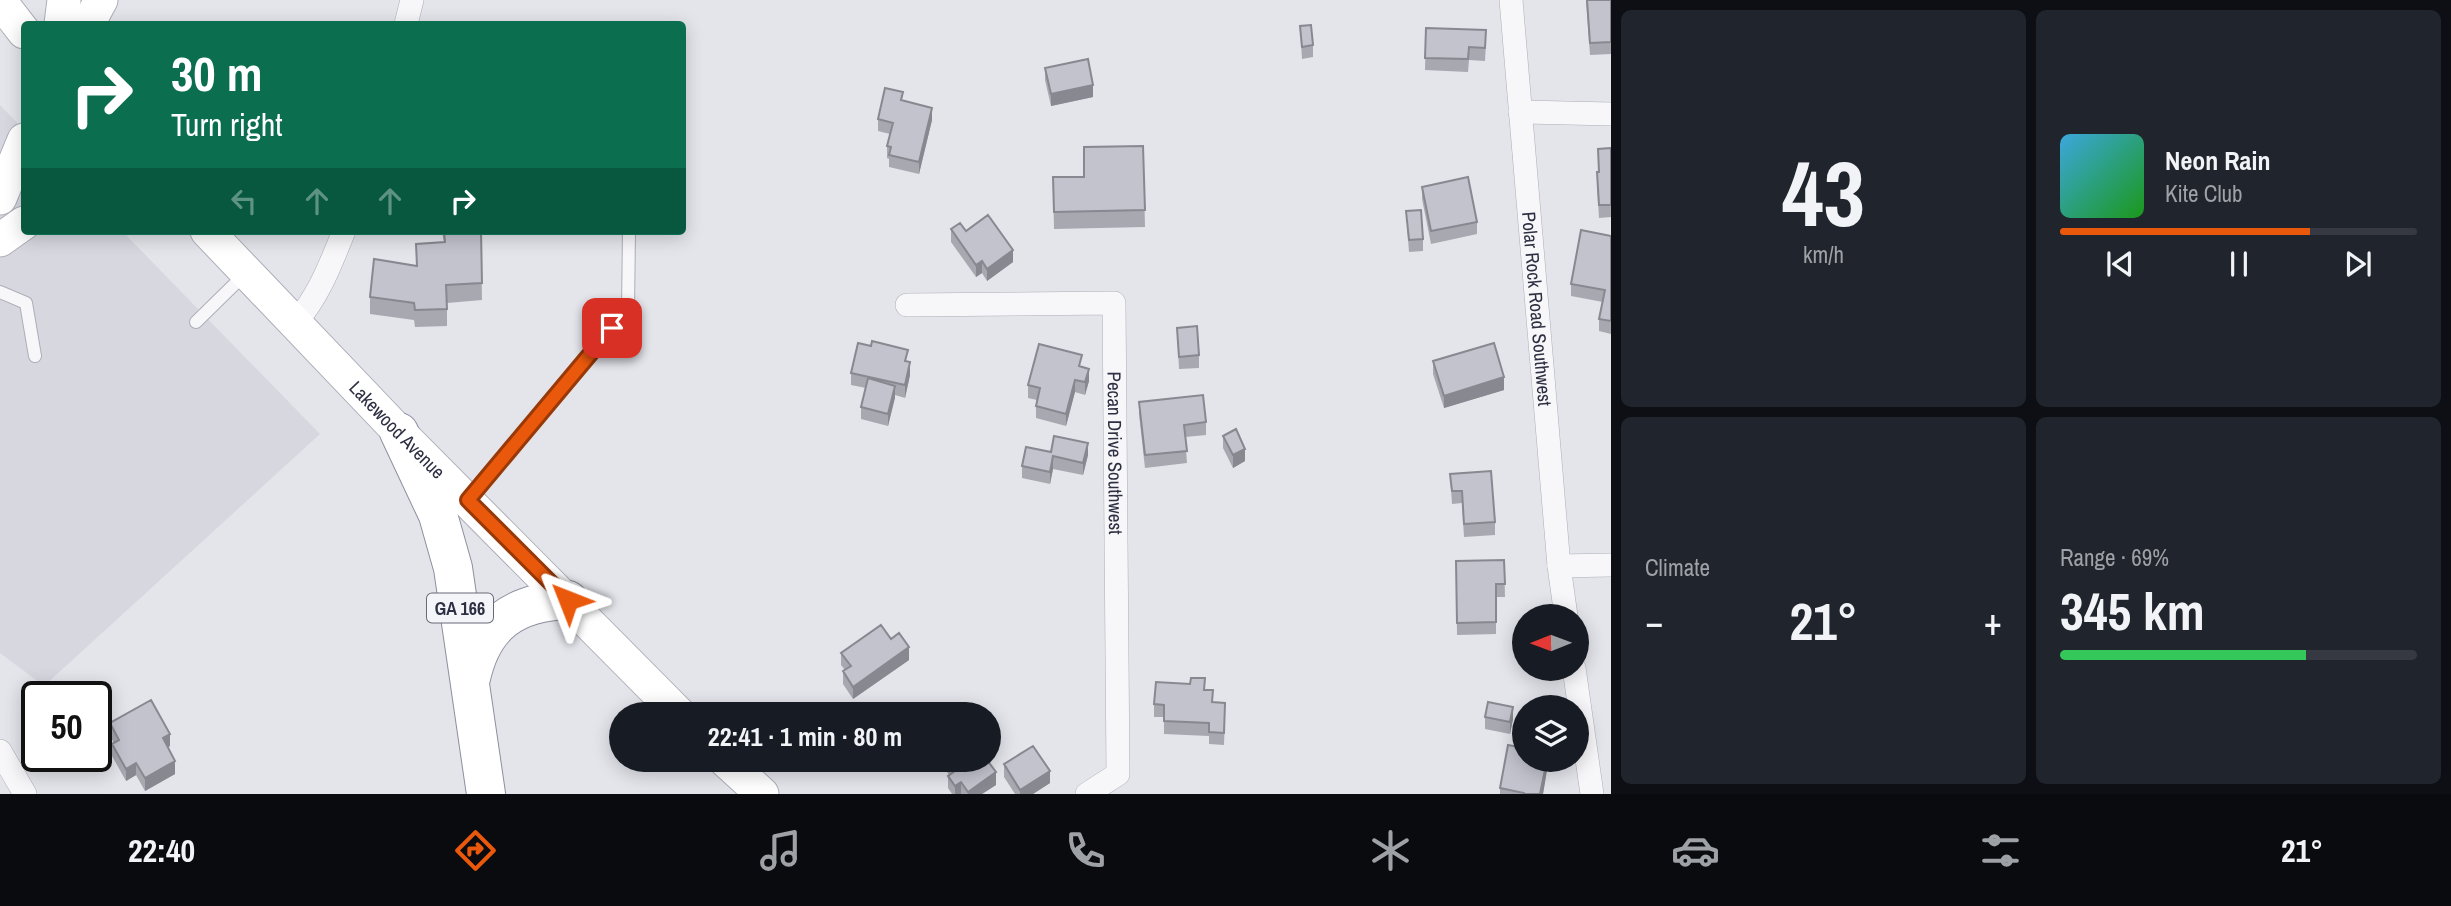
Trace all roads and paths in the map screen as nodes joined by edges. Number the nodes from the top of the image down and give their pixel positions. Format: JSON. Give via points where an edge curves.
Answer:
{"nodes":[{"id":1,"x":64,"y":0,"type":"edge"},
{"id":2,"x":101,"y":0,"type":"edge"},
{"id":3,"x":412,"y":0,"type":"edge"},
{"id":4,"x":1511,"y":0,"type":"edge"},
{"id":5,"x":0,"y":1,"type":"edge"},
{"id":6,"x":61,"y":21,"type":"edge"},
{"id":7,"x":90,"y":21,"type":"edge"},
{"id":8,"x":407,"y":21,"type":"edge"},
{"id":9,"x":21,"y":28,"type":"edge"},
{"id":10,"x":1520,"y":112,"type":"junction"},
{"id":11,"x":1611,"y":114,"type":"edge"},
{"id":12,"x":21,"y":147,"type":"edge"},
{"id":13,"x":0,"y":198,"type":"edge"},
{"id":14,"x":21,"y":225,"type":"edge"},
{"id":15,"x":211,"y":235,"type":"edge"},
{"id":16,"x":342,"y":235,"type":"edge"},
{"id":17,"x":629,"y":235,"type":"edge"},
{"id":18,"x":0,"y":240,"type":"edge"},
{"id":19,"x":247,"y":272,"type":"junction"},
{"id":20,"x":0,"y":292,"type":"edge"},
{"id":21,"x":906,"y":304,"type":"dead end"},
{"id":22,"x":196,"y":322,"type":"dead end"},
{"id":23,"x":295,"y":323,"type":"junction"},
{"id":24,"x":35,"y":356,"type":"dead end"},
{"id":25,"x":399,"y":432,"type":"junction"},
{"id":26,"x":468,"y":500,"type":"junction"},
{"id":27,"x":1611,"y":565,"type":"edge"},
{"id":28,"x":1559,"y":566,"type":"junction"},
{"id":29,"x":568,"y":600,"type":"junction"},
{"id":30,"x":1564,"y":604,"type":"edge"},
{"id":31,"x":1576,"y":681,"type":"edge"},
{"id":32,"x":470,"y":682,"type":"junction"},
{"id":33,"x":667,"y":702,"type":"edge"},
{"id":34,"x":0,"y":751,"type":"edge"},
{"id":35,"x":738,"y":772,"type":"edge"},
{"id":36,"x":24,"y":794,"type":"edge"},
{"id":37,"x":486,"y":794,"type":"edge"},
{"id":38,"x":762,"y":794,"type":"edge"},
{"id":39,"x":1087,"y":794,"type":"edge"},
{"id":40,"x":1592,"y":794,"type":"edge"}],
"edges":[{"from":1,"to":6,"type":"main road"},
{"from":2,"to":7,"type":"main road"},
{"from":3,"to":8,"type":"street"},
{"from":4,"to":10,"type":"street","name":"Polar Rock Road Southwest"},
{"from":5,"to":9,"type":"main road"},
{"from":10,"to":11,"type":"street"},
{"from":10,"to":28,"type":"street","name":"Polar Rock Road Southwest"},
{"from":12,"to":13,"type":"main road"},
{"from":14,"to":18,"type":"main road"},
{"from":15,"to":19,"type":"main road","name":"Lakewood Avenue"},
{"from":16,"to":23,"type":"street","via":[[325,278]]},
{"from":17,"to":26,"type":"lane","via":[[628,309]]},
{"from":19,"to":22,"type":"lane"},
{"from":19,"to":23,"type":"main road","name":"Lakewood Avenue"},
{"from":20,"to":24,"type":"lane","via":[[26,303]]},
{"from":21,"to":39,"type":"street","name":"Pecan Drive Southwest","via":[[1114,303],[1118,774]]},
{"from":23,"to":25,"type":"main road","name":"Lakewood Avenue"},
{"from":25,"to":26,"type":"main road","name":"Lakewood Avenue"},
{"from":25,"to":32,"type":"highway","number":"GA 166","via":[[445,539]]},
{"from":26,"to":29,"type":"main road","name":"Lakewood Avenue"},
{"from":27,"to":28,"type":"street"},
{"from":28,"to":30,"type":"street","name":"Polar Rock Road Southwest"},
{"from":29,"to":32,"type":"highway","via":[[547,601],[505,618],[481,646]]},
{"from":29,"to":33,"type":"main road","name":"Lakewood Avenue"},
{"from":31,"to":40,"type":"street"},
{"from":32,"to":37,"type":"highway","number":"GA 166"},
{"from":34,"to":36,"type":"street"},
{"from":35,"to":38,"type":"main road"}]}
